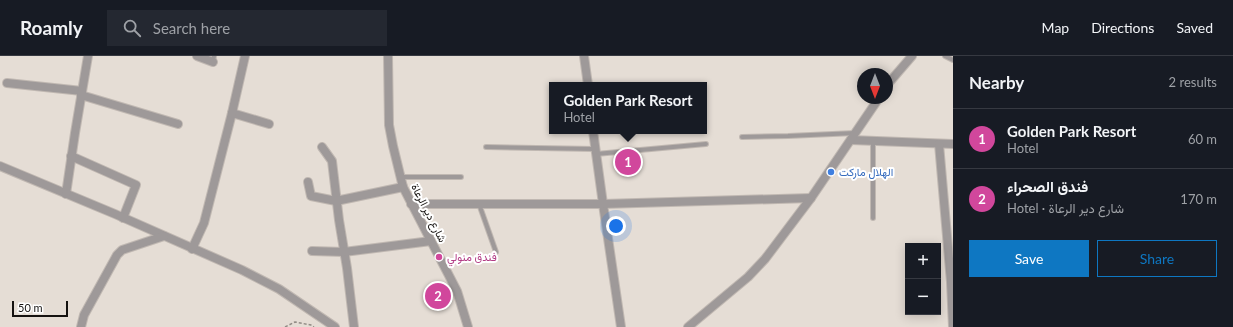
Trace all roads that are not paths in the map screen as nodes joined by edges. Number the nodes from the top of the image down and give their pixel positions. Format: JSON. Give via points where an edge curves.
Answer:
{"nodes":[{"id":1,"x":88,"y":56,"type":"edge"},
{"id":2,"x":197,"y":56,"type":"edge"},
{"id":3,"x":245,"y":56,"type":"edge"},
{"id":4,"x":388,"y":56,"type":"edge"},
{"id":5,"x":584,"y":56,"type":"edge"},
{"id":6,"x":912,"y":56,"type":"edge"},
{"id":7,"x":945,"y":56,"type":"edge"},
{"id":8,"x":214,"y":59,"type":"edge"},
{"id":9,"x":953,"y":60,"type":"edge"},
{"id":10,"x":893,"y":78,"type":"edge"},
{"id":11,"x":588,"y":82,"type":"edge"},
{"id":12,"x":8,"y":83,"type":"dead end"},
{"id":13,"x":81,"y":93,"type":"junction"},
{"id":14,"x":875,"y":104,"type":"edge"},
{"id":15,"x":232,"y":113,"type":"junction"},
{"id":16,"x":178,"y":124,"type":"dead end"},
{"id":17,"x":269,"y":124,"type":"dead end"},
{"id":18,"x":856,"y":133,"type":"junction"},
{"id":19,"x":594,"y":134,"type":"edge"},
{"id":20,"x":742,"y":137,"type":"dead end"},
{"id":21,"x":851,"y":140,"type":"junction"},
{"id":22,"x":873,"y":141,"type":"junction"},
{"id":23,"x":706,"y":144,"type":"dead end"},
{"id":24,"x":939,"y":144,"type":"junction"},
{"id":25,"x":953,"y":144,"type":"edge"},
{"id":26,"x":486,"y":146,"type":"dead end"},
{"id":27,"x":322,"y":147,"type":"dead end"},
{"id":28,"x":596,"y":151,"type":"junction"},
{"id":29,"x":71,"y":156,"type":"junction"},
{"id":30,"x":0,"y":166,"type":"edge"},
{"id":31,"x":401,"y":177,"type":"junction"},
{"id":32,"x":461,"y":177,"type":"dead end"},
{"id":33,"x":308,"y":182,"type":"dead end"},
{"id":34,"x":403,"y":187,"type":"junction"},
{"id":35,"x":66,"y":194,"type":"junction"},
{"id":36,"x":811,"y":198,"type":"junction"},
{"id":37,"x":336,"y":201,"type":"junction"},
{"id":38,"x":411,"y":204,"type":"junction"},
{"id":39,"x":479,"y":204,"type":"junction"},
{"id":40,"x":602,"y":204,"type":"junction"},
{"id":41,"x":123,"y":218,"type":"junction"},
{"id":42,"x":874,"y":218,"type":"dead end"},
{"id":43,"x":164,"y":236,"type":"junction"},
{"id":44,"x":431,"y":241,"type":"junction"},
{"id":45,"x":192,"y":249,"type":"junction"},
{"id":46,"x":312,"y":251,"type":"dead end"},
{"id":47,"x":344,"y":252,"type":"junction"},
{"id":48,"x":496,"y":252,"type":"dead end"},
{"id":49,"x":80,"y":327,"type":"edge"},
{"id":50,"x":336,"y":327,"type":"edge"},
{"id":51,"x":354,"y":327,"type":"edge"},
{"id":52,"x":468,"y":327,"type":"edge"},
{"id":53,"x":620,"y":327,"type":"edge"},
{"id":54,"x":688,"y":327,"type":"edge"},
{"id":55,"x":953,"y":327,"type":"edge"}],
"edges":[{"from":1,"to":13,"type":"street"},
{"from":2,"to":8,"type":"street"},
{"from":3,"to":15,"type":"street"},
{"from":4,"to":31,"type":"street","name":"شارع دير الرعاة","via":[[389,125]]},
{"from":5,"to":11,"type":"street"},
{"from":6,"to":10,"type":"street"},
{"from":7,"to":9,"type":"lane"},
{"from":12,"to":13,"type":"street"},
{"from":13,"to":16,"type":"street"},
{"from":13,"to":29,"type":"street"},
{"from":14,"to":18,"type":"street"},
{"from":15,"to":17,"type":"street"},
{"from":15,"to":45,"type":"street","via":[[204,223]]},
{"from":18,"to":20,"type":"lane"},
{"from":18,"to":21,"type":"street"},
{"from":19,"to":28,"type":"street"},
{"from":21,"to":22,"type":"street"},
{"from":21,"to":36,"type":"street"},
{"from":22,"to":24,"type":"street"},
{"from":22,"to":42,"type":"lane"},
{"from":23,"to":28,"type":"lane"},
{"from":24,"to":25,"type":"street"},
{"from":24,"to":55,"type":"street"},
{"from":26,"to":28,"type":"lane"},
{"from":27,"to":37,"type":"street","via":[[332,162]]},
{"from":28,"to":40,"type":"street"},
{"from":29,"to":35,"type":"street"},
{"from":29,"to":41,"type":"street","via":[[136,185]]},
{"from":30,"to":35,"type":"street"},
{"from":31,"to":32,"type":"lane"},
{"from":31,"to":34,"type":"street","name":"شارع دير الرعاة"},
{"from":33,"to":37,"type":"street","via":[[311,196]]},
{"from":34,"to":37,"type":"street"},
{"from":34,"to":38,"type":"street","name":"شارع دير الرعاة"},
{"from":35,"to":41,"type":"street"},
{"from":36,"to":40,"type":"street"},
{"from":36,"to":54,"type":"street","via":[[765,259],[748,277]]},
{"from":37,"to":47,"type":"street"},
{"from":38,"to":39,"type":"street"},
{"from":38,"to":44,"type":"street","name":"شارع دير الرعاة"},
{"from":39,"to":40,"type":"street"},
{"from":39,"to":48,"type":"lane"},
{"from":40,"to":53,"type":"street"},
{"from":41,"to":43,"type":"street"},
{"from":43,"to":45,"type":"street"},
{"from":43,"to":49,"type":"street","via":[[122,250],[117,255]]},
{"from":44,"to":47,"type":"street"},
{"from":44,"to":52,"type":"street","name":"شارع دير الرعاة","via":[[457,292]]},
{"from":45,"to":50,"type":"street","via":[[279,289]]},
{"from":46,"to":47,"type":"street"},
{"from":47,"to":51,"type":"street"}]}
